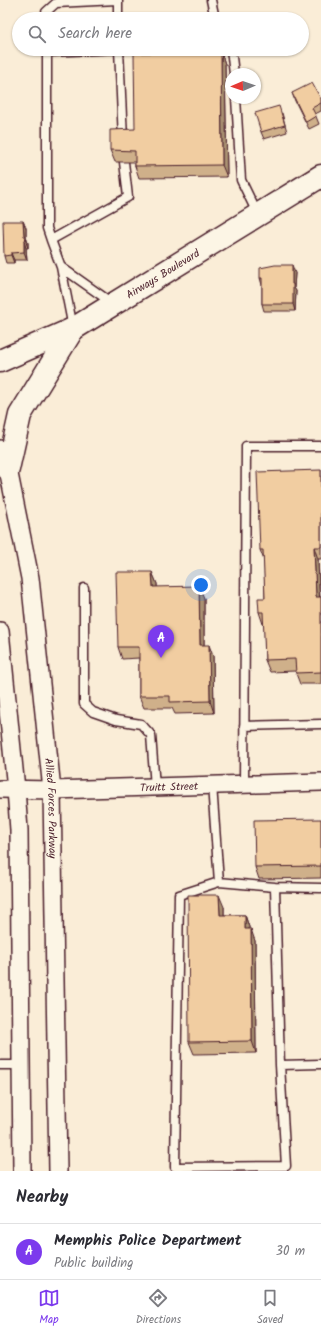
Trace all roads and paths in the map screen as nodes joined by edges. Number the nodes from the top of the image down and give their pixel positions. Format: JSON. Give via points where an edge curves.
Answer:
{"nodes":[{"id":1,"x":117,"y":0,"type":"edge"},
{"id":2,"x":211,"y":0,"type":"edge"},
{"id":3,"x":46,"y":12,"type":"edge"},
{"id":4,"x":118,"y":12,"type":"edge"},
{"id":5,"x":214,"y":12,"type":"edge"},
{"id":6,"x":46,"y":56,"type":"edge"},
{"id":7,"x":119,"y":56,"type":"edge"},
{"id":8,"x":232,"y":56,"type":"edge"},
{"id":9,"x":233,"y":68,"type":"edge"},
{"id":10,"x":236,"y":104,"type":"edge"},
{"id":11,"x":123,"y":141,"type":"edge"},
{"id":12,"x":124,"y":162,"type":"edge"},
{"id":13,"x":321,"y":176,"type":"edge"},
{"id":14,"x":258,"y":215,"type":"junction"},
{"id":15,"x":51,"y":240,"type":"junction"},
{"id":16,"x":61,"y":267,"type":"junction"},
{"id":17,"x":114,"y":304,"type":"junction"},
{"id":18,"x":73,"y":329,"type":"junction"},
{"id":19,"x":0,"y":361,"type":"edge"},
{"id":20,"x":321,"y":446,"type":"edge"},
{"id":21,"x":0,"y":449,"type":"edge"},
{"id":22,"x":8,"y":469,"type":"junction"},
{"id":23,"x":84,"y":588,"type":"dead end"},
{"id":24,"x":0,"y":631,"type":"edge"},
{"id":25,"x":4,"y":706,"type":"edge"},
{"id":26,"x":321,"y":724,"type":"edge"},
{"id":27,"x":244,"y":726,"type":"junction"},
{"id":28,"x":321,"y":782,"type":"edge"},
{"id":29,"x":244,"y":784,"type":"junction"},
{"id":30,"x":212,"y":785,"type":"junction"},
{"id":31,"x":155,"y":787,"type":"junction"},
{"id":32,"x":8,"y":789,"type":"edge"},
{"id":33,"x":52,"y":790,"type":"junction"},
{"id":34,"x":218,"y":882,"type":"junction"},
{"id":35,"x":275,"y":887,"type":"junction"},
{"id":36,"x":321,"y":888,"type":"edge"},
{"id":37,"x":21,"y":1064,"type":"junction"},
{"id":38,"x":321,"y":1064,"type":"edge"},
{"id":39,"x":0,"y":1065,"type":"edge"},
{"id":40,"x":280,"y":1065,"type":"junction"},
{"id":41,"x":22,"y":1171,"type":"edge"},
{"id":42,"x":58,"y":1171,"type":"edge"}],
"edges":[{"from":1,"to":3,"type":"lane","via":[[56,3]]},
{"from":1,"to":4,"type":"lane"},
{"from":2,"to":5,"type":"lane"},
{"from":6,"to":15,"type":"lane","via":[[47,228]]},
{"from":7,"to":11,"type":"lane"},
{"from":8,"to":9,"type":"lane"},
{"from":10,"to":14,"type":"lane","via":[[241,180]]},
{"from":12,"to":15,"type":"lane","via":[[128,197]]},
{"from":13,"to":14,"type":"main road","name":"Airways Boulevard"},
{"from":14,"to":17,"type":"main road","name":"Airways Boulevard"},
{"from":15,"to":16,"type":"lane"},
{"from":16,"to":17,"type":"lane"},
{"from":16,"to":18,"type":"lane"},
{"from":17,"to":18,"type":"main road","name":"Airways Boulevard"},
{"from":18,"to":19,"type":"main road","name":"Airways Boulevard"},
{"from":18,"to":22,"type":"main road","via":[[20,414]]},
{"from":20,"to":27,"type":"lane","via":[[246,446]]},
{"from":21,"to":22,"type":"street","name":"Allied Forces Parkway"},
{"from":22,"to":33,"type":"street","name":"Allied Forces Parkway","via":[[30,578]]},
{"from":23,"to":31,"type":"lane","via":[[84,704],[93,712],[116,720],[141,724],[151,735]]},
{"from":24,"to":25,"type":"street"},
{"from":25,"to":32,"type":"street"},
{"from":26,"to":27,"type":"lane"},
{"from":27,"to":29,"type":"lane"},
{"from":28,"to":29,"type":"street","name":"Truitt Street"},
{"from":29,"to":30,"type":"street","name":"Truitt Street"},
{"from":30,"to":31,"type":"street","name":"Truitt Street"},
{"from":30,"to":34,"type":"lane"},
{"from":31,"to":33,"type":"street","name":"Truitt Street"},
{"from":32,"to":33,"type":"street","name":"Truitt Street"},
{"from":32,"to":37,"type":"street","via":[[19,830]]},
{"from":33,"to":42,"type":"street","name":"Allied Forces Parkway"},
{"from":34,"to":35,"type":"lane"},
{"from":34,"to":40,"type":"lane","via":[[179,895],[175,1167],[286,1166]]},
{"from":35,"to":36,"type":"lane"},
{"from":35,"to":40,"type":"lane"},
{"from":37,"to":39,"type":"lane"},
{"from":37,"to":41,"type":"street"},
{"from":38,"to":40,"type":"lane"}]}
